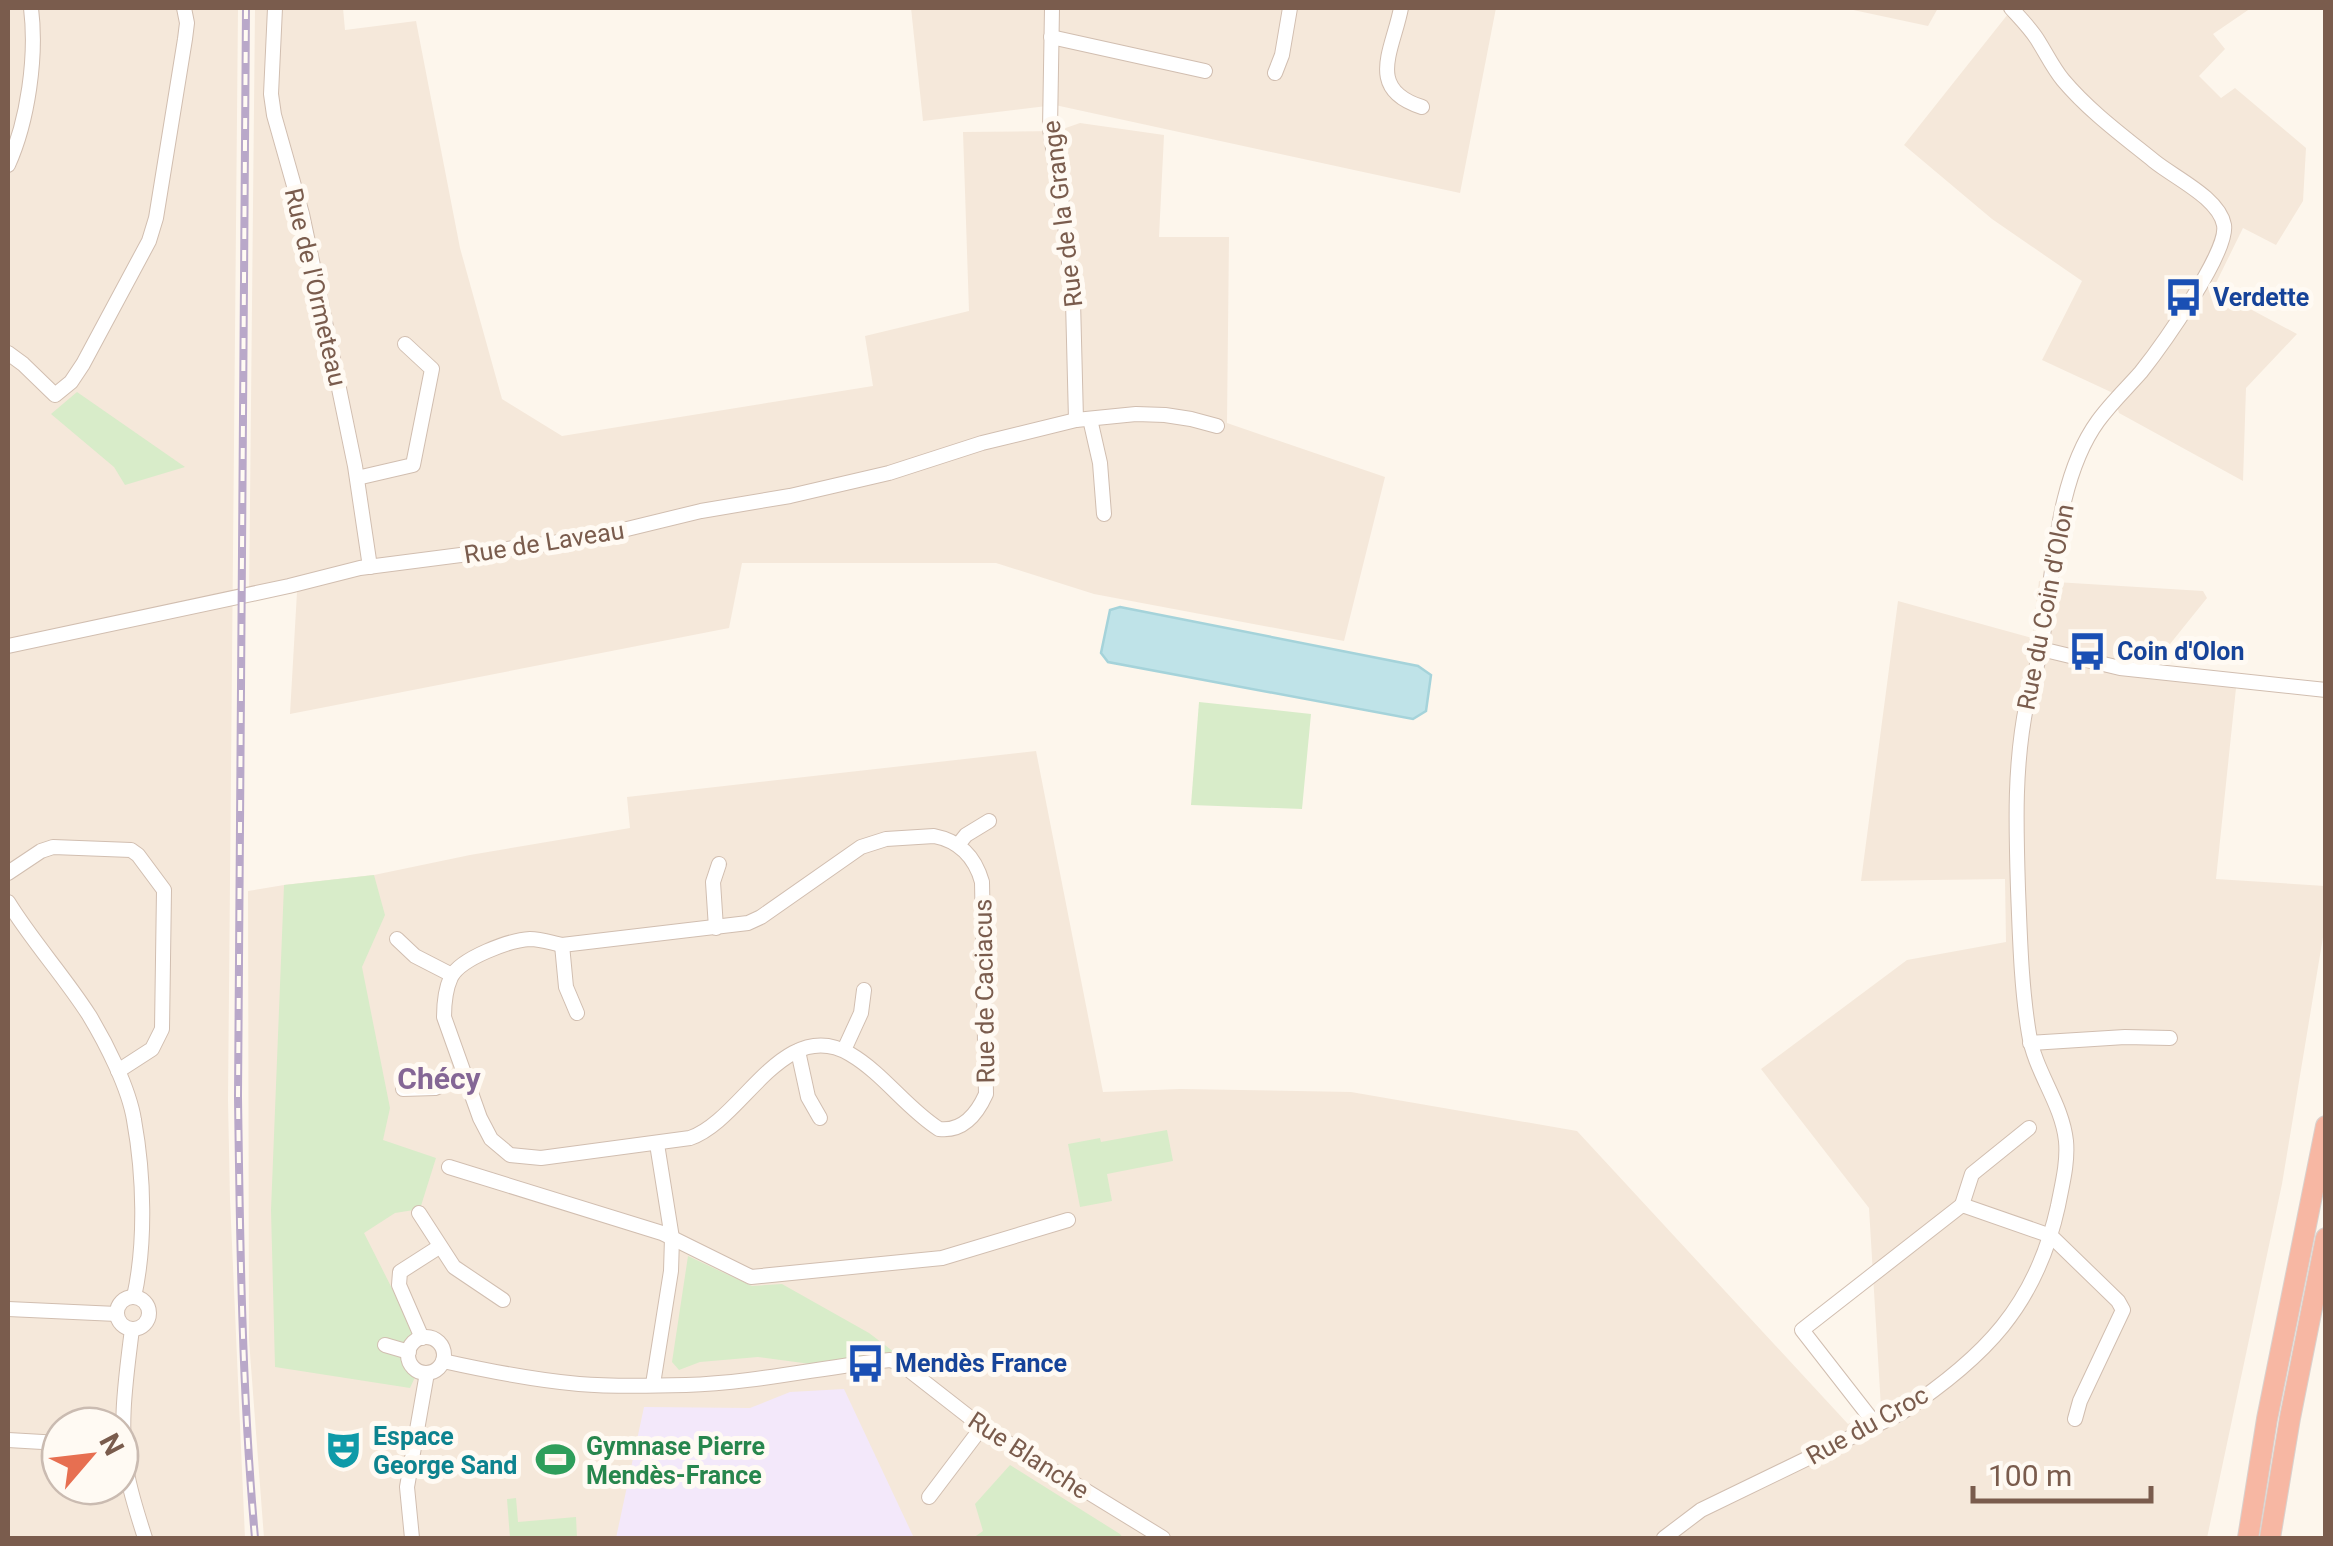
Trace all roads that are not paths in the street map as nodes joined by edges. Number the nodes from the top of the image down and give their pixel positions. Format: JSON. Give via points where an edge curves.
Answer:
{"nodes":[{"id":1,"x":31,"y":8,"type":"edge"},
{"id":2,"x":184,"y":8,"type":"edge"},
{"id":3,"x":274,"y":8,"type":"edge"},
{"id":4,"x":1052,"y":8,"type":"edge"},
{"id":5,"x":1290,"y":8,"type":"edge"},
{"id":6,"x":1402,"y":8,"type":"edge"},
{"id":7,"x":2011,"y":8,"type":"edge"},
{"id":8,"x":1052,"y":37,"type":"junction"},
{"id":9,"x":1205,"y":71,"type":"dead end"},
{"id":10,"x":1275,"y":73,"type":"dead end"},
{"id":11,"x":1422,"y":106,"type":"dead end"},
{"id":12,"x":14,"y":125,"type":"edge"},
{"id":13,"x":8,"y":166,"type":"edge"},
{"id":14,"x":404,"y":344,"type":"dead end"},
{"id":15,"x":8,"y":353,"type":"edge"},
{"id":16,"x":1083,"y":419,"type":"junction"},
{"id":17,"x":1216,"y":426,"type":"dead end"},
{"id":18,"x":357,"y":478,"type":"junction"},
{"id":19,"x":1104,"y":514,"type":"dead end"},
{"id":20,"x":370,"y":567,"type":"junction"},
{"id":21,"x":8,"y":646,"type":"edge"},
{"id":22,"x":2041,"y":648,"type":"junction"},
{"id":23,"x":2326,"y":690,"type":"edge"},
{"id":24,"x":988,"y":821,"type":"dead end"},
{"id":25,"x":958,"y":844,"type":"junction"},
{"id":26,"x":719,"y":864,"type":"dead end"},
{"id":27,"x":8,"y":873,"type":"edge"},
{"id":28,"x":8,"y":902,"type":"edge"},
{"id":29,"x":716,"y":928,"type":"junction"},
{"id":30,"x":397,"y":939,"type":"dead end"},
{"id":31,"x":562,"y":945,"type":"junction"},
{"id":32,"x":452,"y":975,"type":"junction"},
{"id":33,"x":864,"y":990,"type":"dead end"},
{"id":34,"x":577,"y":1013,"type":"dead end"},
{"id":35,"x":2170,"y":1038,"type":"dead end"},
{"id":36,"x":2030,"y":1043,"type":"junction"},
{"id":37,"x":844,"y":1050,"type":"junction"},
{"id":38,"x":798,"y":1051,"type":"junction"},
{"id":39,"x":118,"y":1071,"type":"junction"},
{"id":40,"x":464,"y":1076,"type":"junction"},
{"id":41,"x":403,"y":1089,"type":"dead end"},
{"id":42,"x":820,"y":1118,"type":"dead end"},
{"id":43,"x":2326,"y":1126,"type":"edge"},
{"id":44,"x":2029,"y":1128,"type":"dead end"},
{"id":45,"x":656,"y":1144,"type":"junction"},
{"id":46,"x":449,"y":1167,"type":"dead end"},
{"id":47,"x":1962,"y":1205,"type":"junction"},
{"id":48,"x":418,"y":1212,"type":"dead end"},
{"id":49,"x":1068,"y":1220,"type":"dead end"},
{"id":50,"x":2051,"y":1236,"type":"junction"},
{"id":51,"x":672,"y":1238,"type":"junction"},
{"id":52,"x":2326,"y":1238,"type":"edge"},
{"id":53,"x":439,"y":1247,"type":"junction"},
{"id":54,"x":134,"y":1297,"type":"junction"},
{"id":55,"x":503,"y":1300,"type":"dead end"},
{"id":56,"x":8,"y":1309,"type":"edge"},
{"id":57,"x":117,"y":1314,"type":"junction"},
{"id":58,"x":132,"y":1329,"type":"junction"},
{"id":59,"x":420,"y":1332,"type":"junction"},
{"id":60,"x":2306,"y":1332,"type":"junction"},
{"id":61,"x":386,"y":1345,"type":"dead end"},
{"id":62,"x":409,"y":1352,"type":"junction"},
{"id":63,"x":444,"y":1361,"type":"junction"},
{"id":64,"x":427,"y":1373,"type":"junction"},
{"id":65,"x":653,"y":1384,"type":"junction"},
{"id":66,"x":124,"y":1406,"type":"edge"},
{"id":67,"x":2075,"y":1418,"type":"dead end"},
{"id":68,"x":2267,"y":1420,"type":"junction"},
{"id":69,"x":1876,"y":1425,"type":"junction"},
{"id":70,"x":982,"y":1427,"type":"junction"},
{"id":71,"x":8,"y":1440,"type":"edge"},
{"id":72,"x":40,"y":1442,"type":"edge"},
{"id":73,"x":928,"y":1497,"type":"dead end"},
{"id":74,"x":136,"y":1506,"type":"edge"},
{"id":75,"x":145,"y":1538,"type":"edge"},
{"id":76,"x":412,"y":1538,"type":"edge"},
{"id":77,"x":1163,"y":1538,"type":"edge"},
{"id":78,"x":1664,"y":1538,"type":"edge"},
{"id":79,"x":2235,"y":1538,"type":"edge"},
{"id":80,"x":2248,"y":1538,"type":"edge"},
{"id":81,"x":2270,"y":1538,"type":"edge"},
{"id":82,"x":2282,"y":1538,"type":"edge"}],
"edges":[{"from":1,"to":12,"type":"street","via":[[30,73]]},
{"from":2,"to":15,"type":"street","via":[[178,92],[149,241],[83,364],[55,395]]},
{"from":3,"to":18,"type":"street","name":"Rue de l'Ormeteau","via":[[274,115],[302,214]]},
{"from":4,"to":8,"type":"street","name":"Rue de la Grange"},
{"from":5,"to":10,"type":"street"},
{"from":6,"to":11,"type":"street","via":[[1385,64],[1388,82],[1402,100]]},
{"from":7,"to":22,"type":"street","name":"Rue du Coin d'Olon","via":[[2083,101],[2212,203],[2225,231],[2171,331],[2098,420],[2074,466]]},
{"from":8,"to":9,"type":"street"},
{"from":8,"to":16,"type":"street","name":"Rue de la Grange","via":[[1050,129]]},
{"from":12,"to":13,"type":"street"},
{"from":14,"to":18,"type":"street","via":[[432,370],[413,465]]},
{"from":16,"to":17,"type":"street","name":"Rue de Laveau","via":[[1165,415]]},
{"from":16,"to":19,"type":"street","name":"Rue de la Grange","via":[[1100,463]]},
{"from":16,"to":20,"type":"street","name":"Rue de Laveau","via":[[790,496],[553,542]]},
{"from":18,"to":20,"type":"street","name":"Rue de l'Ormeteau"},
{"from":20,"to":21,"type":"street","name":"Rue de Laveau"},
{"from":22,"to":23,"type":"street","via":[[2120,668]]},
{"from":22,"to":36,"type":"street","name":"Rue du Coin d'Olon","via":[[2016,789]]},
{"from":24,"to":25,"type":"street"},
{"from":25,"to":29,"type":"street","via":[[934,836],[871,843],[761,916]]},
{"from":25,"to":37,"type":"street","name":"Rue de Caciacus","via":[[982,882],[987,1078],[981,1105],[960,1128],[939,1129]]},
{"from":26,"to":29,"type":"street","via":[[713,882]]},
{"from":27,"to":39,"type":"street","via":[[53,848],[131,850],[164,890],[162,1029],[152,1049]]},
{"from":28,"to":39,"type":"street","via":[[87,1012]]},
{"from":29,"to":31,"type":"street"},
{"from":30,"to":32,"type":"street"},
{"from":31,"to":32,"type":"street","via":[[534,939],[508,944]]},
{"from":31,"to":34,"type":"street","via":[[566,987]]},
{"from":32,"to":40,"type":"street","via":[[444,1017]]},
{"from":33,"to":37,"type":"street"},
{"from":35,"to":36,"type":"street"},
{"from":36,"to":50,"type":"street","name":"Rue du Croc","via":[[2066,1141]]},
{"from":37,"to":38,"type":"street"},
{"from":38,"to":42,"type":"street"},
{"from":38,"to":45,"type":"street","via":[[767,1071],[703,1134]]},
{"from":39,"to":54,"type":"street","via":[[134,1118],[140,1185]]},
{"from":40,"to":41,"type":"street","via":[[435,1088]]},
{"from":40,"to":45,"type":"street","via":[[491,1139],[510,1155],[541,1158]]},
{"from":43,"to":68,"type":"highway"},
{"from":44,"to":47,"type":"street","via":[[1972,1174]]},
{"from":45,"to":51,"type":"street"},
{"from":46,"to":51,"type":"street"},
{"from":47,"to":50,"type":"street"},
{"from":47,"to":69,"type":"street","via":[[1802,1330]]},
{"from":48,"to":53,"type":"street"},
{"from":49,"to":51,"type":"street","via":[[942,1258],[750,1277]]},
{"from":50,"to":67,"type":"street","via":[[2122,1310]]},
{"from":50,"to":69,"type":"street","name":"Rue du Croc","via":[[2028,1290],[1988,1344],[1924,1398]]},
{"from":51,"to":65,"type":"street"},
{"from":52,"to":60,"type":"highway"},
{"from":53,"to":55,"type":"street","via":[[459,1272]]},
{"from":53,"to":59,"type":"street","via":[[400,1272],[399,1285]]},
{"from":54,"to":57,"type":"street"},
{"from":54,"to":58,"type":"street","via":[[149,1314]]},
{"from":56,"to":57,"type":"street"},
{"from":57,"to":58,"type":"street"},
{"from":58,"to":66,"type":"street"},
{"from":59,"to":62,"type":"street"},
{"from":59,"to":63,"type":"street","via":[[438,1341]]},
{"from":60,"to":81,"type":"highway"},
{"from":60,"to":82,"type":"highway"},
{"from":61,"to":62,"type":"street"},
{"from":62,"to":64,"type":"street","via":[[411,1365]]},
{"from":63,"to":64,"type":"street"},
{"from":63,"to":65,"type":"street","via":[[579,1384]]},
{"from":64,"to":76,"type":"street","via":[[408,1487]]},
{"from":65,"to":70,"type":"street","name":"Rue Blanche","via":[[774,1377],[890,1360]]},
{"from":68,"to":79,"type":"highway"},
{"from":68,"to":80,"type":"highway"},
{"from":69,"to":78,"type":"street","name":"Rue du Croc","via":[[1701,1510]]},
{"from":70,"to":73,"type":"street"},
{"from":70,"to":77,"type":"street","name":"Rue Blanche"},
{"from":71,"to":72,"type":"street"},
{"from":74,"to":75,"type":"street"}]}
